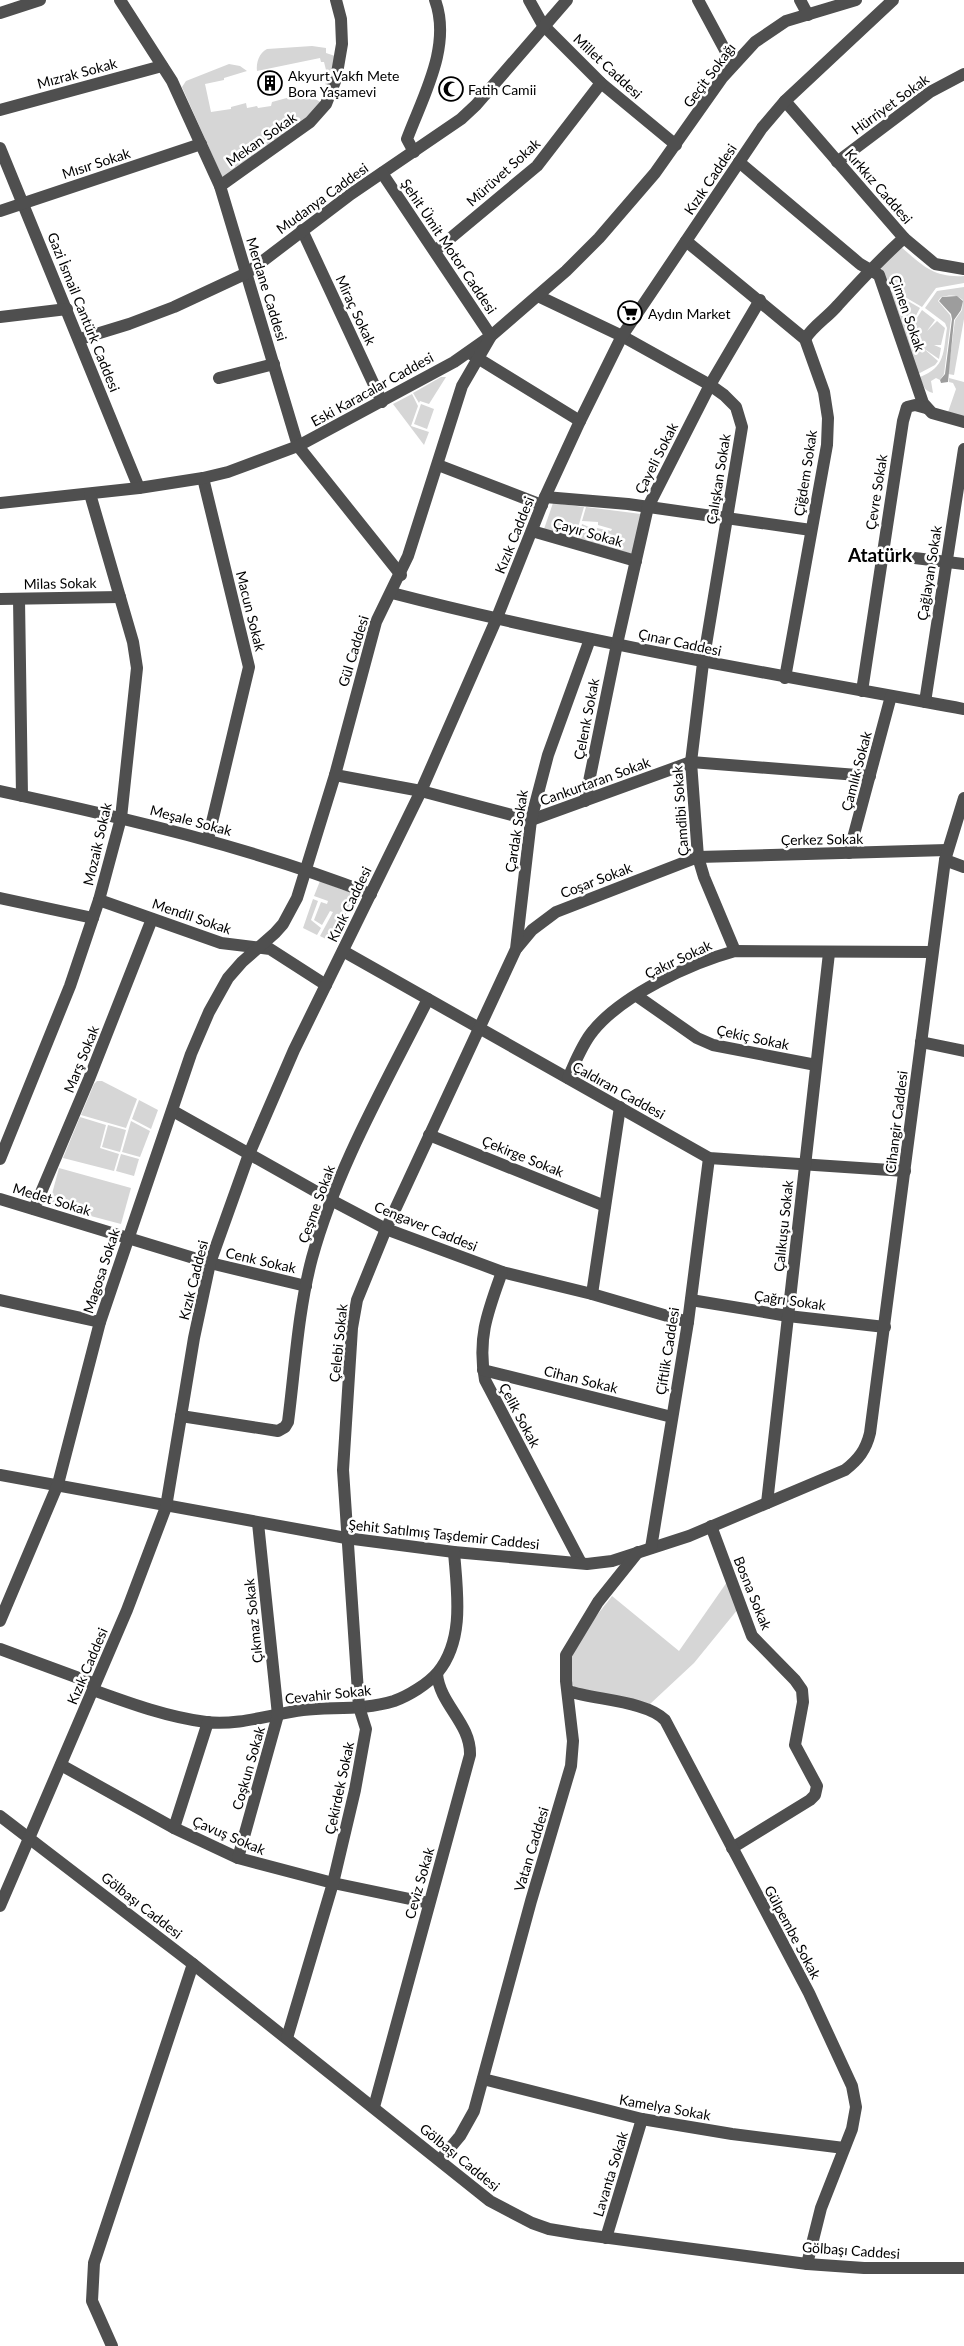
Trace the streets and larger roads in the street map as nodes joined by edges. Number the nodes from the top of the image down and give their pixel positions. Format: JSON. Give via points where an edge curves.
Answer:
{"nodes":[{"id":1,"x":40,"y":0,"type":"edge"},
{"id":2,"x":120,"y":0,"type":"edge"},
{"id":3,"x":336,"y":0,"type":"edge"},
{"id":4,"x":435,"y":0,"type":"edge"},
{"id":5,"x":529,"y":0,"type":"edge"},
{"id":6,"x":567,"y":0,"type":"edge"},
{"id":7,"x":698,"y":0,"type":"edge"},
{"id":8,"x":800,"y":0,"type":"edge"},
{"id":9,"x":856,"y":0,"type":"edge"},
{"id":10,"x":893,"y":0,"type":"edge"},
{"id":11,"x":0,"y":14,"type":"edge"},
{"id":12,"x":808,"y":15,"type":"junction"},
{"id":13,"x":543,"y":25,"type":"junction"},
{"id":14,"x":733,"y":64,"type":"junction"},
{"id":15,"x":162,"y":66,"type":"junction"},
{"id":16,"x":964,"y":74,"type":"edge"},
{"id":17,"x":601,"y":83,"type":"junction"},
{"id":18,"x":785,"y":101,"type":"junction"},
{"id":19,"x":0,"y":110,"type":"edge"},
{"id":20,"x":201,"y":144,"type":"junction"},
{"id":21,"x":676,"y":145,"type":"junction"},
{"id":22,"x":0,"y":148,"type":"edge"},
{"id":23,"x":414,"y":152,"type":"junction"},
{"id":24,"x":739,"y":162,"type":"junction"},
{"id":25,"x":837,"y":162,"type":"junction"},
{"id":26,"x":382,"y":173,"type":"junction"},
{"id":27,"x":220,"y":186,"type":"junction"},
{"id":28,"x":23,"y":202,"type":"junction"},
{"id":29,"x":0,"y":211,"type":"edge"},
{"id":30,"x":302,"y":230,"type":"junction"},
{"id":31,"x":904,"y":238,"type":"junction"},
{"id":32,"x":686,"y":241,"type":"junction"},
{"id":33,"x":435,"y":251,"type":"junction"},
{"id":34,"x":870,"y":269,"type":"junction"},
{"id":35,"x":964,"y":269,"type":"edge"},
{"id":36,"x":247,"y":273,"type":"junction"},
{"id":37,"x":538,"y":296,"type":"junction"},
{"id":38,"x":760,"y":300,"type":"junction"},
{"id":39,"x":67,"y":309,"type":"junction"},
{"id":40,"x":0,"y":317,"type":"edge"},
{"id":41,"x":491,"y":336,"type":"junction"},
{"id":42,"x":622,"y":336,"type":"junction"},
{"id":43,"x":80,"y":339,"type":"junction"},
{"id":44,"x":806,"y":339,"type":"junction"},
{"id":45,"x":473,"y":355,"type":"junction"},
{"id":46,"x":274,"y":364,"type":"junction"},
{"id":47,"x":219,"y":378,"type":"dead end"},
{"id":48,"x":710,"y":385,"type":"junction"},
{"id":49,"x":382,"y":402,"type":"junction"},
{"id":50,"x":926,"y":408,"type":"junction"},
{"id":51,"x":580,"y":421,"type":"junction"},
{"id":52,"x":964,"y":422,"type":"edge"},
{"id":53,"x":298,"y":446,"type":"junction"},
{"id":54,"x":964,"y":449,"type":"edge"},
{"id":55,"x":438,"y":465,"type":"junction"},
{"id":56,"x":202,"y":478,"type":"junction"},
{"id":57,"x":139,"y":488,"type":"junction"},
{"id":58,"x":90,"y":494,"type":"junction"},
{"id":59,"x":544,"y":501,"type":"junction"},
{"id":60,"x":0,"y":503,"type":"edge"},
{"id":61,"x":648,"y":507,"type":"junction"},
{"id":62,"x":727,"y":518,"type":"junction"},
{"id":63,"x":811,"y":530,"type":"junction"},
{"id":64,"x":532,"y":531,"type":"junction"},
{"id":65,"x":882,"y":554,"type":"junction"},
{"id":66,"x":636,"y":561,"type":"junction"},
{"id":67,"x":946,"y":562,"type":"junction"},
{"id":68,"x":964,"y":564,"type":"edge"},
{"id":69,"x":401,"y":575,"type":"junction"},
{"id":70,"x":392,"y":593,"type":"junction"},
{"id":71,"x":120,"y":597,"type":"junction"},
{"id":72,"x":0,"y":599,"type":"edge"},
{"id":73,"x":19,"y":599,"type":"junction"},
{"id":74,"x":496,"y":620,"type":"junction"},
{"id":75,"x":590,"y":639,"type":"junction"},
{"id":76,"x":617,"y":644,"type":"junction"},
{"id":77,"x":703,"y":662,"type":"junction"},
{"id":78,"x":785,"y":678,"type":"junction"},
{"id":79,"x":862,"y":691,"type":"junction"},
{"id":80,"x":892,"y":696,"type":"junction"},
{"id":81,"x":925,"y":702,"type":"junction"},
{"id":82,"x":964,"y":710,"type":"edge"},
{"id":83,"x":691,"y":762,"type":"junction"},
{"id":84,"x":335,"y":775,"type":"junction"},
{"id":85,"x":870,"y":776,"type":"junction"},
{"id":86,"x":0,"y":791,"type":"edge"},
{"id":87,"x":421,"y":791,"type":"junction"},
{"id":88,"x":22,"y":796,"type":"junction"},
{"id":89,"x":964,"y":798,"type":"edge"},
{"id":90,"x":585,"y":801,"type":"junction"},
{"id":91,"x":121,"y":818,"type":"junction"},
{"id":92,"x":530,"y":820,"type":"junction"},
{"id":93,"x":208,"y":839,"type":"junction"},
{"id":94,"x":849,"y":853,"type":"junction"},
{"id":95,"x":946,"y":855,"type":"junction"},
{"id":96,"x":698,"y":857,"type":"junction"},
{"id":97,"x":964,"y":867,"type":"edge"},
{"id":98,"x":307,"y":869,"type":"junction"},
{"id":99,"x":370,"y":894,"type":"junction"},
{"id":100,"x":0,"y":898,"type":"edge"},
{"id":101,"x":99,"y":900,"type":"junction"},
{"id":102,"x":93,"y":918,"type":"junction"},
{"id":103,"x":152,"y":919,"type":"junction"},
{"id":104,"x":261,"y":947,"type":"junction"},
{"id":105,"x":516,"y":949,"type":"junction"},
{"id":106,"x":343,"y":951,"type":"junction"},
{"id":107,"x":735,"y":951,"type":"junction"},
{"id":108,"x":932,"y":952,"type":"junction"},
{"id":109,"x":829,"y":953,"type":"junction"},
{"id":110,"x":326,"y":985,"type":"junction"},
{"id":111,"x":637,"y":996,"type":"junction"},
{"id":112,"x":428,"y":999,"type":"junction"},
{"id":113,"x":478,"y":1027,"type":"junction"},
{"id":114,"x":921,"y":1042,"type":"junction"},
{"id":115,"x":964,"y":1051,"type":"edge"},
{"id":116,"x":816,"y":1065,"type":"junction"},
{"id":117,"x":568,"y":1078,"type":"junction"},
{"id":118,"x":620,"y":1107,"type":"junction"},
{"id":119,"x":173,"y":1111,"type":"junction"},
{"id":120,"x":429,"y":1135,"type":"junction"},
{"id":121,"x":249,"y":1154,"type":"junction"},
{"id":122,"x":709,"y":1158,"type":"junction"},
{"id":123,"x":0,"y":1159,"type":"edge"},
{"id":124,"x":805,"y":1164,"type":"junction"},
{"id":125,"x":905,"y":1171,"type":"junction"},
{"id":126,"x":0,"y":1199,"type":"edge"},
{"id":127,"x":331,"y":1200,"type":"junction"},
{"id":128,"x":605,"y":1206,"type":"junction"},
{"id":129,"x":34,"y":1209,"type":"junction"},
{"id":130,"x":386,"y":1229,"type":"junction"},
{"id":131,"x":128,"y":1237,"type":"junction"},
{"id":132,"x":210,"y":1263,"type":"junction"},
{"id":133,"x":502,"y":1272,"type":"junction"},
{"id":134,"x":306,"y":1286,"type":"junction"},
{"id":135,"x":592,"y":1294,"type":"junction"},
{"id":136,"x":0,"y":1300,"type":"edge"},
{"id":137,"x":690,"y":1300,"type":"junction"},
{"id":138,"x":788,"y":1316,"type":"junction"},
{"id":139,"x":100,"y":1322,"type":"junction"},
{"id":140,"x":688,"y":1322,"type":"junction"},
{"id":141,"x":885,"y":1327,"type":"junction"},
{"id":142,"x":483,"y":1370,"type":"junction"},
{"id":143,"x":181,"y":1416,"type":"junction"},
{"id":144,"x":672,"y":1417,"type":"junction"},
{"id":145,"x":864,"y":1450,"type":"joint"},
{"id":146,"x":0,"y":1475,"type":"edge"},
{"id":147,"x":58,"y":1484,"type":"junction"},
{"id":148,"x":767,"y":1503,"type":"junction"},
{"id":149,"x":166,"y":1507,"type":"junction"},
{"id":150,"x":258,"y":1523,"type":"junction"},
{"id":151,"x":711,"y":1526,"type":"junction"},
{"id":152,"x":346,"y":1538,"type":"junction"},
{"id":153,"x":644,"y":1550,"type":"junction"},
{"id":154,"x":454,"y":1552,"type":"junction"},
{"id":155,"x":581,"y":1563,"type":"junction"},
{"id":156,"x":0,"y":1621,"type":"edge"},
{"id":157,"x":0,"y":1649,"type":"edge"},
{"id":158,"x":437,"y":1674,"type":"junction"},
{"id":159,"x":94,"y":1687,"type":"junction"},
{"id":160,"x":568,"y":1691,"type":"junction"},
{"id":161,"x":359,"y":1706,"type":"junction"},
{"id":162,"x":278,"y":1715,"type":"junction"},
{"id":163,"x":208,"y":1722,"type":"junction"},
{"id":164,"x":61,"y":1765,"type":"junction"},
{"id":165,"x":0,"y":1816,"type":"edge"},
{"id":166,"x":174,"y":1828,"type":"junction"},
{"id":167,"x":30,"y":1838,"type":"junction"},
{"id":168,"x":732,"y":1848,"type":"junction"},
{"id":169,"x":238,"y":1858,"type":"junction"},
{"id":170,"x":333,"y":1883,"type":"junction"},
{"id":171,"x":429,"y":1903,"type":"junction"},
{"id":172,"x":0,"y":1906,"type":"edge"},
{"id":173,"x":193,"y":1964,"type":"junction"},
{"id":174,"x":287,"y":2038,"type":"junction"},
{"id":175,"x":483,"y":2080,"type":"junction"},
{"id":176,"x":374,"y":2107,"type":"junction"},
{"id":177,"x":642,"y":2119,"type":"junction"},
{"id":178,"x":844,"y":2148,"type":"junction"},
{"id":179,"x":440,"y":2160,"type":"junction"},
{"id":180,"x":606,"y":2238,"type":"junction"},
{"id":181,"x":807,"y":2264,"type":"junction"},
{"id":182,"x":964,"y":2268,"type":"edge"},
{"id":183,"x":112,"y":2346,"type":"edge"}],
"edges":[{"from":1,"to":11,"type":"street"},
{"from":2,"to":15,"type":"street","name":"Merdane Caddesi"},
{"from":3,"to":27,"type":"street","name":"Mekan Sokak","via":[[342,19],[342,44],[336,79],[326,104],[306,126]]},
{"from":4,"to":23,"type":"street","via":[[441,35],[407,139]]},
{"from":5,"to":13,"type":"street","name":"Millet Caddesi"},
{"from":6,"to":13,"type":"street","name":"Mudanya Caddesi"},
{"from":7,"to":14,"type":"street"},
{"from":8,"to":12,"type":"street"},
{"from":9,"to":12,"type":"street","name":"Geçit Sokağı"},
{"from":10,"to":18,"type":"street","name":"Kızık Caddesi"},
{"from":12,"to":14,"type":"street","name":"Geçit Sokağı","via":[[786,21],[769,31]]},
{"from":13,"to":17,"type":"street","name":"Millet Caddesi"},
{"from":13,"to":23,"type":"street","name":"Mudanya Caddesi","via":[[461,120]]},
{"from":14,"to":21,"type":"street","name":"Geçit Sokağı"},
{"from":15,"to":19,"type":"street","name":"Mızrak Sokak"},
{"from":15,"to":20,"type":"street","name":"Merdane Caddesi"},
{"from":16,"to":25,"type":"street","name":"Hürriyet Sokak","via":[[948,80],[910,106]]},
{"from":17,"to":21,"type":"street","name":"Millet Caddesi"},
{"from":17,"to":33,"type":"street","name":"Mürüvet Sokak","via":[[537,166]]},
{"from":18,"to":24,"type":"street","name":"Kızık Caddesi"},
{"from":18,"to":25,"type":"street","name":"Kırkkız Caddesi"},
{"from":20,"to":27,"type":"street","name":"Merdane Caddesi"},
{"from":20,"to":28,"type":"street","name":"Mısır Sokak"},
{"from":21,"to":37,"type":"street","name":"Eski Karacalar Caddesi","via":[[599,238]]},
{"from":22,"to":28,"type":"street","name":"Gazi İsmail Cantürk Caddesi"},
{"from":23,"to":26,"type":"street","name":"Mudanya Caddesi"},
{"from":24,"to":32,"type":"street","name":"Kızık Caddesi"},
{"from":24,"to":34,"type":"street","name":"Çimen Sokak"},
{"from":25,"to":31,"type":"street","name":"Kırkkız Caddesi"},
{"from":26,"to":30,"type":"street","name":"Mudanya Caddesi"},
{"from":26,"to":33,"type":"street","name":"Şehit Ümit Motor Caddesi"},
{"from":27,"to":36,"type":"street","name":"Merdane Caddesi"},
{"from":28,"to":29,"type":"street","name":"Mısır Sokak"},
{"from":28,"to":39,"type":"street","name":"Gazi İsmail Cantürk Caddesi"},
{"from":30,"to":36,"type":"street","name":"Mudanya Caddesi"},
{"from":30,"to":49,"type":"street","name":"Miraç Sokak"},
{"from":31,"to":34,"type":"street"},
{"from":31,"to":35,"type":"street","name":"Kırkkız Caddesi","via":[[935,264]]},
{"from":32,"to":38,"type":"street"},
{"from":32,"to":42,"type":"street","name":"Kızık Caddesi"},
{"from":33,"to":41,"type":"street","name":"Şehit Ümit Motor Caddesi"},
{"from":34,"to":44,"type":"street","via":[[812,328]]},
{"from":34,"to":50,"type":"street","name":"Çimen Sokak","via":[[881,280]]},
{"from":36,"to":43,"type":"street","name":"Mudanya Caddesi","via":[[129,324]]},
{"from":36,"to":46,"type":"street","name":"Merdane Caddesi"},
{"from":37,"to":41,"type":"street","name":"Eski Karacalar Caddesi"},
{"from":37,"to":42,"type":"street","name":"Çalışkan Sokak"},
{"from":38,"to":44,"type":"street"},
{"from":38,"to":48,"type":"street","name":"Çayeli Sokak"},
{"from":39,"to":40,"type":"street"},
{"from":39,"to":43,"type":"street","name":"Gazi İsmail Cantürk Caddesi"},
{"from":41,"to":45,"type":"street","name":"Eski Karacalar Caddesi"},
{"from":42,"to":48,"type":"street","name":"Çalışkan Sokak"},
{"from":42,"to":51,"type":"street","name":"Kızık Caddesi"},
{"from":43,"to":57,"type":"street","name":"Gazi İsmail Cantürk Caddesi"},
{"from":44,"to":63,"type":"street","name":"Çiğdem Sokak","via":[[824,392],[828,418],[827,445]]},
{"from":45,"to":49,"type":"street","name":"Eski Karacalar Caddesi"},
{"from":45,"to":51,"type":"street"},
{"from":45,"to":55,"type":"street","name":"Gül Caddesi"},
{"from":46,"to":47,"type":"street"},
{"from":46,"to":53,"type":"street","name":"Merdane Caddesi"},
{"from":48,"to":61,"type":"street","name":"Çayeli Sokak"},
{"from":48,"to":62,"type":"street","name":"Çalışkan Sokak","via":[[736,407],[742,427]]},
{"from":49,"to":53,"type":"street","name":"Eski Karacalar Caddesi"},
{"from":50,"to":52,"type":"street"},
{"from":50,"to":65,"type":"street","name":"Çevre Sokak","via":[[911,405],[905,410]]},
{"from":51,"to":59,"type":"street","name":"Kızık Caddesi"},
{"from":53,"to":56,"type":"street","name":"Eski Karacalar Caddesi","via":[[260,462]]},
{"from":53,"to":69,"type":"street","name":"Merdane Caddesi"},
{"from":54,"to":67,"type":"street","name":"Çağlayan Sokak"},
{"from":55,"to":59,"type":"street"},
{"from":55,"to":69,"type":"street","name":"Gül Caddesi"},
{"from":56,"to":57,"type":"street","name":"Eski Karacalar Caddesi"},
{"from":56,"to":93,"type":"street","name":"Macun Sokak","via":[[249,668]]},
{"from":57,"to":58,"type":"street","name":"Eski Karacalar Caddesi"},
{"from":58,"to":60,"type":"street","name":"Eski Karacalar Caddesi"},
{"from":58,"to":71,"type":"street","name":"Mozaik Sokak"},
{"from":59,"to":61,"type":"street"},
{"from":59,"to":64,"type":"street","name":"Kızık Caddesi"},
{"from":61,"to":62,"type":"street"},
{"from":61,"to":66,"type":"street","name":"Çayeli Sokak"},
{"from":62,"to":63,"type":"street"},
{"from":62,"to":77,"type":"street","name":"Çalışkan Sokak"},
{"from":63,"to":78,"type":"street","name":"Çiğdem Sokak"},
{"from":64,"to":66,"type":"street","name":"Çayır Sokak"},
{"from":64,"to":74,"type":"street","name":"Kızık Caddesi"},
{"from":65,"to":67,"type":"street"},
{"from":65,"to":79,"type":"street","name":"Çevre Sokak"},
{"from":66,"to":76,"type":"street","name":"Çayeli Sokak"},
{"from":67,"to":68,"type":"street"},
{"from":67,"to":81,"type":"street","name":"Çağlayan Sokak"},
{"from":69,"to":70,"type":"street","name":"Gül Caddesi"},
{"from":70,"to":74,"type":"street","name":"Çınar Caddesi"},
{"from":70,"to":84,"type":"street","name":"Gül Caddesi","via":[[376,622]]},
{"from":71,"to":73,"type":"street","name":"Milas Sokak"},
{"from":71,"to":91,"type":"street","name":"Mozaik Sokak","via":[[137,668]]},
{"from":72,"to":73,"type":"street","name":"Milas Sokak"},
{"from":73,"to":88,"type":"street"},
{"from":74,"to":75,"type":"street","name":"Çınar Caddesi"},
{"from":74,"to":87,"type":"street","name":"Kızık Caddesi"},
{"from":75,"to":76,"type":"street","name":"Çınar Caddesi"},
{"from":75,"to":92,"type":"street","name":"Çardak Sokak","via":[[548,755]]},
{"from":76,"to":77,"type":"street","name":"Çınar Caddesi"},
{"from":76,"to":90,"type":"street","name":"Çelenk Sokak"},
{"from":77,"to":78,"type":"street","name":"Çınar Caddesi"},
{"from":77,"to":83,"type":"street","name":"Çamdibi Sokak"},
{"from":78,"to":79,"type":"street","name":"Çınar Caddesi"},
{"from":79,"to":80,"type":"street","name":"Çınar Caddesi"},
{"from":80,"to":81,"type":"street","name":"Çınar Caddesi"},
{"from":80,"to":85,"type":"street","name":"Çamlık Sokak"},
{"from":81,"to":82,"type":"street","name":"Çınar Caddesi"},
{"from":83,"to":85,"type":"street","name":"Cankurtaran Sokak"},
{"from":83,"to":90,"type":"street","name":"Cankurtaran Sokak"},
{"from":83,"to":96,"type":"street","name":"Çamdibi Sokak"},
{"from":84,"to":87,"type":"street","name":"Cankurtaran Sokak"},
{"from":84,"to":98,"type":"street","name":"Gül Caddesi"},
{"from":85,"to":94,"type":"street","name":"Çamlık Sokak"},
{"from":86,"to":88,"type":"street","name":"Meşale Sokak"},
{"from":87,"to":92,"type":"street","name":"Cankurtaran Sokak"},
{"from":87,"to":99,"type":"street","name":"Kızık Caddesi"},
{"from":88,"to":91,"type":"street","name":"Meşale Sokak"},
{"from":89,"to":95,"type":"street","name":"Cihangir Caddesi"},
{"from":90,"to":92,"type":"street","name":"Cankurtaran Sokak"},
{"from":91,"to":93,"type":"street","name":"Meşale Sokak"},
{"from":91,"to":101,"type":"street","name":"Mozaik Sokak"},
{"from":92,"to":105,"type":"street","name":"Çardak Sokak"},
{"from":93,"to":98,"type":"street","name":"Meşale Sokak"},
{"from":94,"to":95,"type":"street","name":"Çerkez Sokak"},
{"from":94,"to":96,"type":"street","name":"Çerkez Sokak"},
{"from":95,"to":97,"type":"street"},
{"from":95,"to":108,"type":"street","name":"Cihangir Caddesi"},
{"from":96,"to":105,"type":"street","name":"Coşar Sokak","via":[[556,912],[532,930]]},
{"from":96,"to":107,"type":"street","name":"Çamdibi Sokak"},
{"from":98,"to":99,"type":"street","name":"Meşale Sokak"},
{"from":98,"to":104,"type":"street","name":"Gül Caddesi","via":[[283,924]]},
{"from":99,"to":106,"type":"street","name":"Kızık Caddesi"},
{"from":100,"to":102,"type":"street"},
{"from":101,"to":102,"type":"street","name":"Mozaik Sokak"},
{"from":101,"to":103,"type":"street","name":"Mendil Sokak"},
{"from":102,"to":123,"type":"street","name":"Mozaik Sokak","via":[[50,1038]]},
{"from":103,"to":104,"type":"street","name":"Mendil Sokak","via":[[221,943]]},
{"from":103,"to":129,"type":"street","name":"Marş Sokak"},
{"from":104,"to":110,"type":"street","name":"Mendil Sokak","via":[[277,952]]},
{"from":104,"to":119,"type":"street","name":"Magosa Sokak","via":[[242,962],[222,987],[200,1032]]},
{"from":105,"to":113,"type":"street","name":"Çardak Sokak"},
{"from":106,"to":110,"type":"street","name":"Kızık Caddesi"},
{"from":106,"to":112,"type":"street","name":"Çaldıran Caddesi"},
{"from":107,"to":109,"type":"street","name":"Çakır Sokak"},
{"from":107,"to":111,"type":"street","name":"Çakır Sokak","via":[[696,964]]},
{"from":108,"to":109,"type":"street","name":"Çakır Sokak"},
{"from":108,"to":114,"type":"street","name":"Cihangir Caddesi"},
{"from":109,"to":116,"type":"street","name":"Çalıkuşu Sokak"},
{"from":110,"to":121,"type":"street","name":"Kızık Caddesi"},
{"from":111,"to":116,"type":"street","name":"Çekiç Sokak","via":[[713,1046]]},
{"from":111,"to":117,"type":"street","name":"Çakır Sokak","via":[[613,1011],[591,1032]]},
{"from":112,"to":113,"type":"street","name":"Çaldıran Caddesi"},
{"from":112,"to":127,"type":"street","name":"Çeşme Sokak","via":[[366,1121]]},
{"from":113,"to":117,"type":"street","name":"Çaldıran Caddesi"},
{"from":113,"to":120,"type":"street","name":"Çelebi Sokak"},
{"from":114,"to":115,"type":"street"},
{"from":114,"to":125,"type":"street","name":"Cihangir Caddesi"},
{"from":116,"to":124,"type":"street","name":"Çalıkuşu Sokak"},
{"from":117,"to":118,"type":"street","name":"Çaldıran Caddesi"},
{"from":118,"to":122,"type":"street","name":"Çaldıran Caddesi"},
{"from":118,"to":128,"type":"street"},
{"from":119,"to":121,"type":"street","name":"Cengaver Caddesi"},
{"from":119,"to":131,"type":"street","name":"Magosa Sokak"},
{"from":120,"to":128,"type":"street","name":"Çekirge Sokak"},
{"from":120,"to":130,"type":"street","name":"Çelebi Sokak"},
{"from":121,"to":127,"type":"street","name":"Cengaver Caddesi"},
{"from":121,"to":132,"type":"street","name":"Kızık Caddesi"},
{"from":122,"to":124,"type":"street","name":"Çaldıran Caddesi"},
{"from":122,"to":137,"type":"street","name":"Çiftlik Caddesi"},
{"from":124,"to":125,"type":"street","name":"Çaldıran Caddesi"},
{"from":124,"to":138,"type":"street","name":"Çalıkuşu Sokak"},
{"from":125,"to":141,"type":"street","name":"Cihangir Caddesi"},
{"from":126,"to":129,"type":"street","name":"Medet Sokak"},
{"from":127,"to":130,"type":"street","name":"Cengaver Caddesi"},
{"from":127,"to":134,"type":"street","name":"Çeşme Sokak"},
{"from":128,"to":135,"type":"street"},
{"from":129,"to":131,"type":"street","name":"Medet Sokak"},
{"from":130,"to":133,"type":"street","name":"Cengaver Caddesi"},
{"from":130,"to":152,"type":"street","name":"Çelebi Sokak","via":[[363,1281],[352,1328],[343,1470]]},
{"from":131,"to":132,"type":"street","name":"Medet Sokak"},
{"from":131,"to":139,"type":"street","name":"Magosa Sokak"},
{"from":132,"to":134,"type":"street","name":"Cenk Sokak"},
{"from":132,"to":143,"type":"street","name":"Kızık Caddesi"},
{"from":133,"to":135,"type":"street","name":"Cengaver Caddesi"},
{"from":133,"to":142,"type":"street","name":"Çelik Sokak","via":[[482,1333]]},
{"from":134,"to":143,"type":"street","name":"Çeşme Sokak","via":[[285,1427],[278,1431]]},
{"from":135,"to":140,"type":"street","name":"Cengaver Caddesi"},
{"from":136,"to":139,"type":"street"},
{"from":137,"to":138,"type":"street","name":"Çağrı Sokak"},
{"from":137,"to":140,"type":"street","name":"Çiftlik Caddesi"},
{"from":138,"to":141,"type":"street","name":"Çağrı Sokak"},
{"from":138,"to":148,"type":"street","name":"Çalıkuşu Sokak"},
{"from":139,"to":147,"type":"street","name":"Magosa Sokak"},
{"from":140,"to":144,"type":"street","name":"Çiftlik Caddesi"},
{"from":141,"to":145,"type":"street","name":"Cihangir Caddesi","via":[[870,1433]]},
{"from":142,"to":144,"type":"street","name":"Cihan Sokak"},
{"from":142,"to":155,"type":"street","name":"Çelik Sokak","via":[[485,1380]]},
{"from":143,"to":149,"type":"street","name":"Kızık Caddesi"},
{"from":144,"to":153,"type":"street","name":"Çiftlik Caddesi"},
{"from":145,"to":148,"type":"street","name":"Şehit Satılmış Taşdemir Caddesi","via":[[845,1470]]},
{"from":146,"to":147,"type":"street","name":"Şehit Satılmış Taşdemir Caddesi"},
{"from":147,"to":149,"type":"street","name":"Şehit Satılmış Taşdemir Caddesi"},
{"from":147,"to":156,"type":"street","name":"Magosa Sokak"},
{"from":148,"to":151,"type":"street","name":"Şehit Satılmış Taşdemir Caddesi"},
{"from":149,"to":150,"type":"street","name":"Şehit Satılmış Taşdemir Caddesi"},
{"from":149,"to":159,"type":"street","name":"Kızık Caddesi"},
{"from":150,"to":152,"type":"street","name":"Şehit Satılmış Taşdemir Caddesi"},
{"from":150,"to":162,"type":"street","name":"Çıkmaz Sokak"},
{"from":151,"to":153,"type":"street","name":"Şehit Satılmış Taşdemir Caddesi"},
{"from":151,"to":168,"type":"street","name":"Bosna Sokak","via":[[752,1636],[802,1690],[803,1702],[795,1744],[817,1786],[815,1795]]},
{"from":152,"to":154,"type":"street","name":"Şehit Satılmış Taşdemir Caddesi"},
{"from":152,"to":161,"type":"street","name":"Çekirdek Sokak"},
{"from":153,"to":155,"type":"street","name":"Şehit Satılmış Taşdemir Caddesi","via":[[612,1561]]},
{"from":153,"to":160,"type":"street","name":"Vatan Caddesi","via":[[606,1591],[572,1643],[565,1665]]},
{"from":154,"to":155,"type":"street","name":"Şehit Satılmış Taşdemir Caddesi"},
{"from":154,"to":158,"type":"street","name":"Cevahir Sokak","via":[[455,1638]]},
{"from":157,"to":159,"type":"street","name":"Cevahir Sokak"},
{"from":158,"to":161,"type":"street","name":"Cevahir Sokak","via":[[394,1700]]},
{"from":158,"to":171,"type":"street","name":"Ceviz Sokak","via":[[441,1693],[469,1737],[470,1755]]},
{"from":159,"to":163,"type":"street","name":"Cevahir Sokak","via":[[149,1709]]},
{"from":159,"to":164,"type":"street","name":"Kızık Caddesi"},
{"from":160,"to":168,"type":"street","name":"Gülpembe Sokak","via":[[593,1699],[647,1708],[659,1714],[673,1732]]},
{"from":160,"to":175,"type":"street","name":"Vatan Caddesi","via":[[574,1741],[571,1766]]},
{"from":161,"to":162,"type":"street","name":"Cevahir Sokak"},
{"from":161,"to":170,"type":"street","name":"Çekirdek Sokak","via":[[366,1729]]},
{"from":162,"to":163,"type":"street","name":"Cevahir Sokak"},
{"from":162,"to":169,"type":"street","name":"Coşkun Sokak"},
{"from":163,"to":166,"type":"street"},
{"from":164,"to":166,"type":"street","name":"Çavuş Sokak"},
{"from":164,"to":167,"type":"street","name":"Kızık Caddesi"},
{"from":165,"to":167,"type":"street","name":"Gölbaşı Caddesi"},
{"from":166,"to":169,"type":"street","name":"Çavuş Sokak"},
{"from":167,"to":172,"type":"street","name":"Kızık Caddesi"},
{"from":167,"to":173,"type":"street","name":"Gölbaşı Caddesi"},
{"from":168,"to":178,"type":"street","name":"Gülpembe Sokak","via":[[809,1993],[852,2086],[856,2107]]},
{"from":169,"to":170,"type":"street","name":"Çavuş Sokak"},
{"from":170,"to":171,"type":"street","name":"Çavuş Sokak"},
{"from":170,"to":174,"type":"street","name":"Çekirdek Sokak"},
{"from":171,"to":176,"type":"street","name":"Ceviz Sokak"},
{"from":173,"to":174,"type":"street","name":"Gölbaşı Caddesi"},
{"from":173,"to":183,"type":"street","via":[[94,2263],[92,2300]]},
{"from":174,"to":176,"type":"street","name":"Gölbaşı Caddesi"},
{"from":175,"to":177,"type":"street","name":"Kamelya Sokak"},
{"from":175,"to":179,"type":"street","name":"Vatan Caddesi","via":[[469,2123]]},
{"from":176,"to":179,"type":"street","name":"Gölbaşı Caddesi"},
{"from":177,"to":178,"type":"street","name":"Kamelya Sokak"},
{"from":177,"to":180,"type":"street","name":"Lavanta Sokak"},
{"from":178,"to":181,"type":"street","name":"Gülpembe Sokak","via":[[821,2208]]},
{"from":179,"to":180,"type":"street","name":"Gölbaşı Caddesi","via":[[490,2201],[512,2214],[549,2229]]},
{"from":180,"to":181,"type":"street","name":"Gölbaşı Caddesi"},
{"from":181,"to":182,"type":"street","name":"Gölbaşı Caddesi","via":[[864,2268]]}]}
